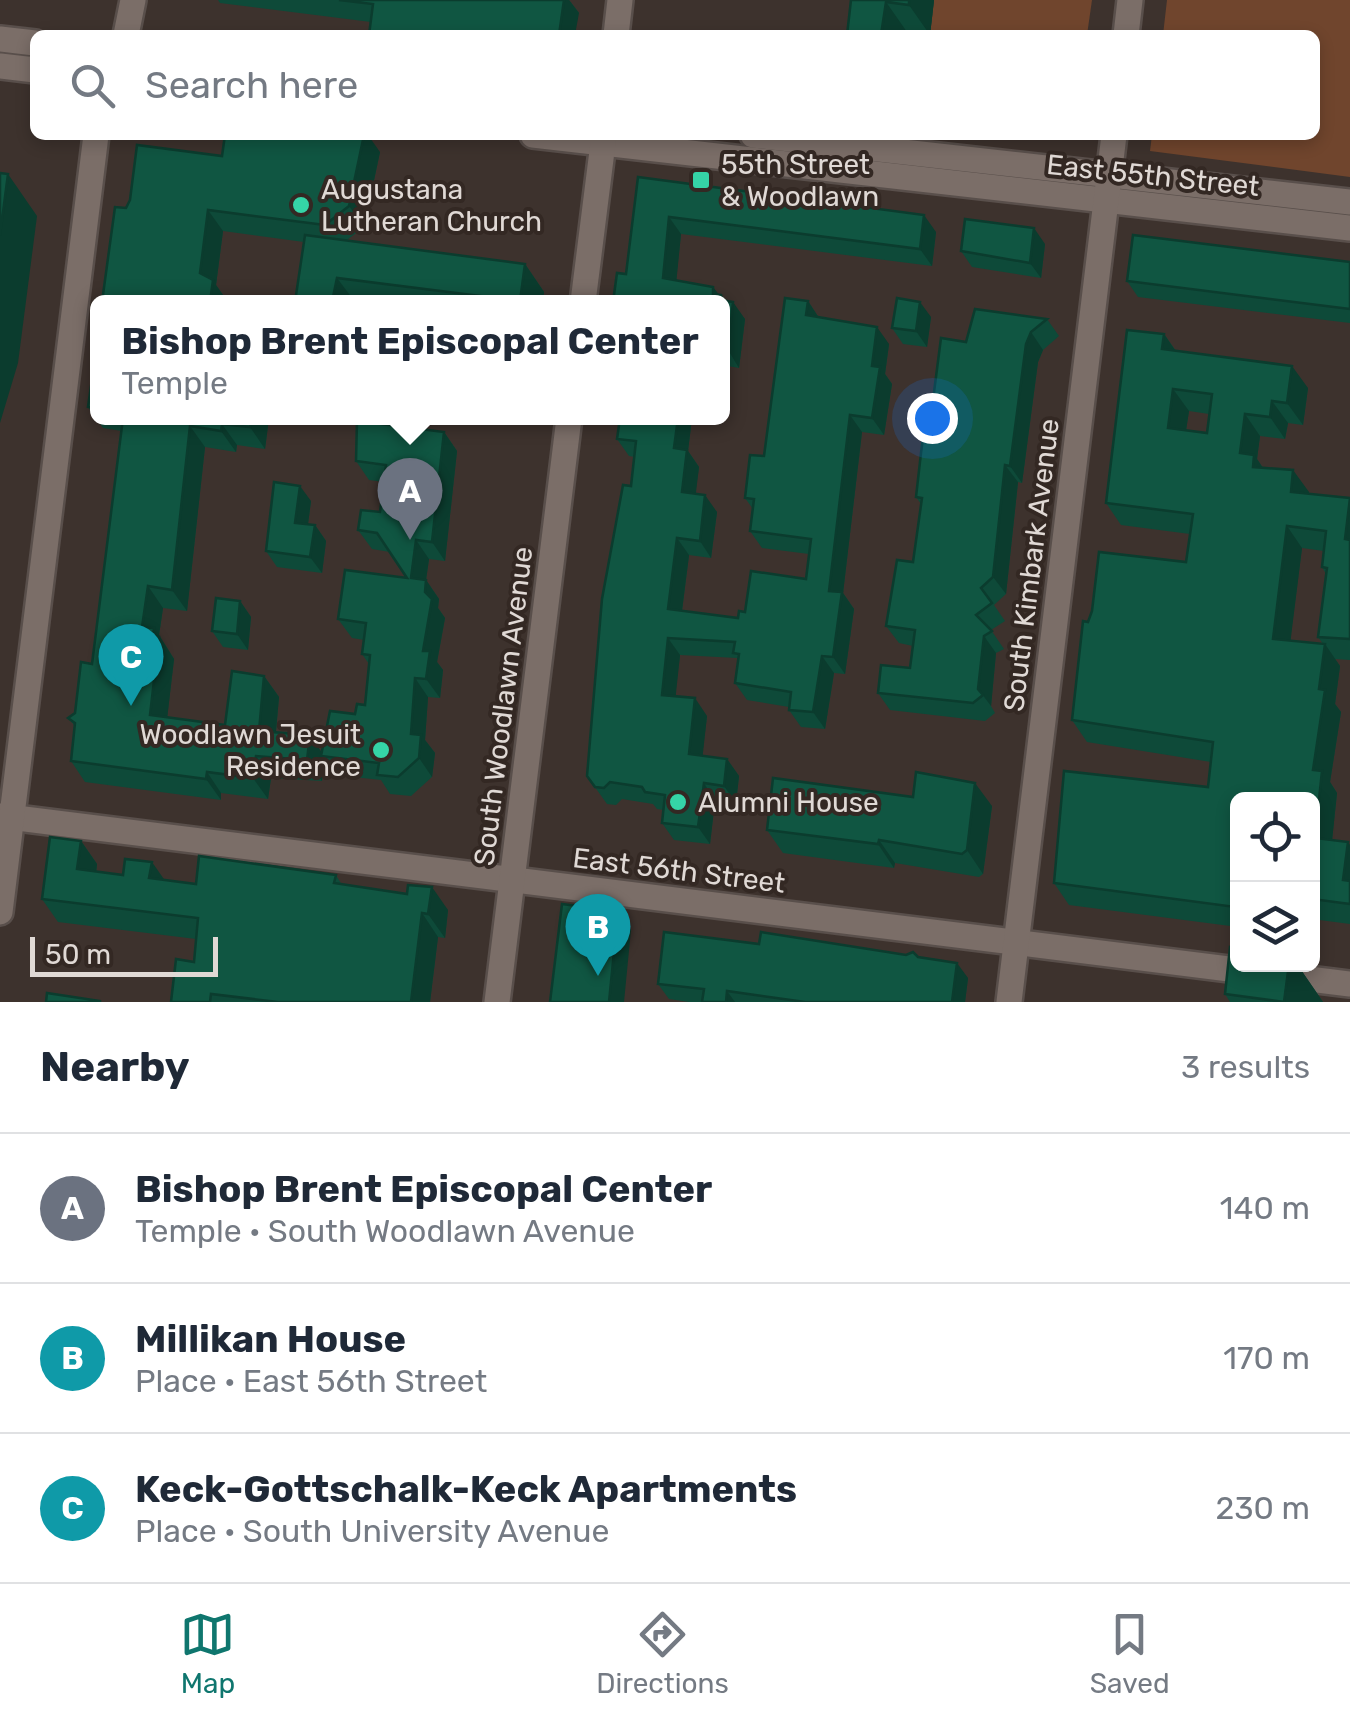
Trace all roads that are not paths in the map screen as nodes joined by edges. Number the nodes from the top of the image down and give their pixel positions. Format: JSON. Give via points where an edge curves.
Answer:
{"nodes":[{"id":1,"x":133,"y":0,"type":"edge"},
{"id":2,"x":620,"y":0,"type":"edge"},
{"id":3,"x":1130,"y":0,"type":"edge"},
{"id":4,"x":127,"y":30,"type":"edge"},
{"id":5,"x":617,"y":30,"type":"edge"},
{"id":6,"x":1127,"y":30,"type":"edge"},
{"id":7,"x":0,"y":39,"type":"edge"},
{"id":8,"x":30,"y":43,"type":"edge"},
{"id":9,"x":0,"y":66,"type":"edge"},
{"id":10,"x":30,"y":69,"type":"edge"},
{"id":11,"x":95,"y":140,"type":"edge"},
{"id":12,"x":603,"y":140,"type":"edge"},
{"id":13,"x":801,"y":140,"type":"edge"},
{"id":14,"x":1113,"y":140,"type":"edge"},
{"id":15,"x":1110,"y":172,"type":"junction"},
{"id":16,"x":1106,"y":199,"type":"junction"},
{"id":17,"x":1350,"y":202,"type":"edge"},
{"id":18,"x":1350,"y":228,"type":"edge"},
{"id":19,"x":584,"y":295,"type":"edge"},
{"id":20,"x":568,"y":425,"type":"edge"},
{"id":21,"x":6,"y":816,"type":"edge"},
{"id":22,"x":512,"y":879,"type":"junction"},
{"id":23,"x":0,"y":912,"type":"edge"},
{"id":24,"x":1016,"y":942,"type":"junction"},
{"id":25,"x":1350,"y":984,"type":"edge"},
{"id":26,"x":497,"y":1002,"type":"edge"},
{"id":27,"x":1009,"y":1002,"type":"edge"}],
"edges":[{"from":1,"to":4,"type":"street"},
{"from":2,"to":5,"type":"street"},
{"from":3,"to":6,"type":"street"},
{"from":7,"to":8,"type":"street"},
{"from":9,"to":10,"type":"street"},
{"from":11,"to":21,"type":"street"},
{"from":12,"to":16,"type":"street","name":"East 55th Street"},
{"from":12,"to":19,"type":"street"},
{"from":13,"to":15,"type":"street","name":"East 55th Street"},
{"from":14,"to":15,"type":"street","name":"South Kimbark Avenue"},
{"from":15,"to":16,"type":"street","name":"South Kimbark Avenue"},
{"from":15,"to":17,"type":"street","name":"East 55th Street"},
{"from":16,"to":18,"type":"street","name":"East 55th Street"},
{"from":16,"to":24,"type":"street","name":"South Kimbark Avenue"},
{"from":20,"to":22,"type":"street","name":"South Woodlawn Avenue"},
{"from":21,"to":22,"type":"street","name":"East 56th Street"},
{"from":21,"to":23,"type":"street"},
{"from":22,"to":24,"type":"street","name":"East 56th Street"},
{"from":22,"to":26,"type":"street","name":"South Woodlawn Avenue"},
{"from":24,"to":25,"type":"street","name":"East 56th Street"},
{"from":24,"to":27,"type":"street","name":"South Kimbark Avenue"}]}
